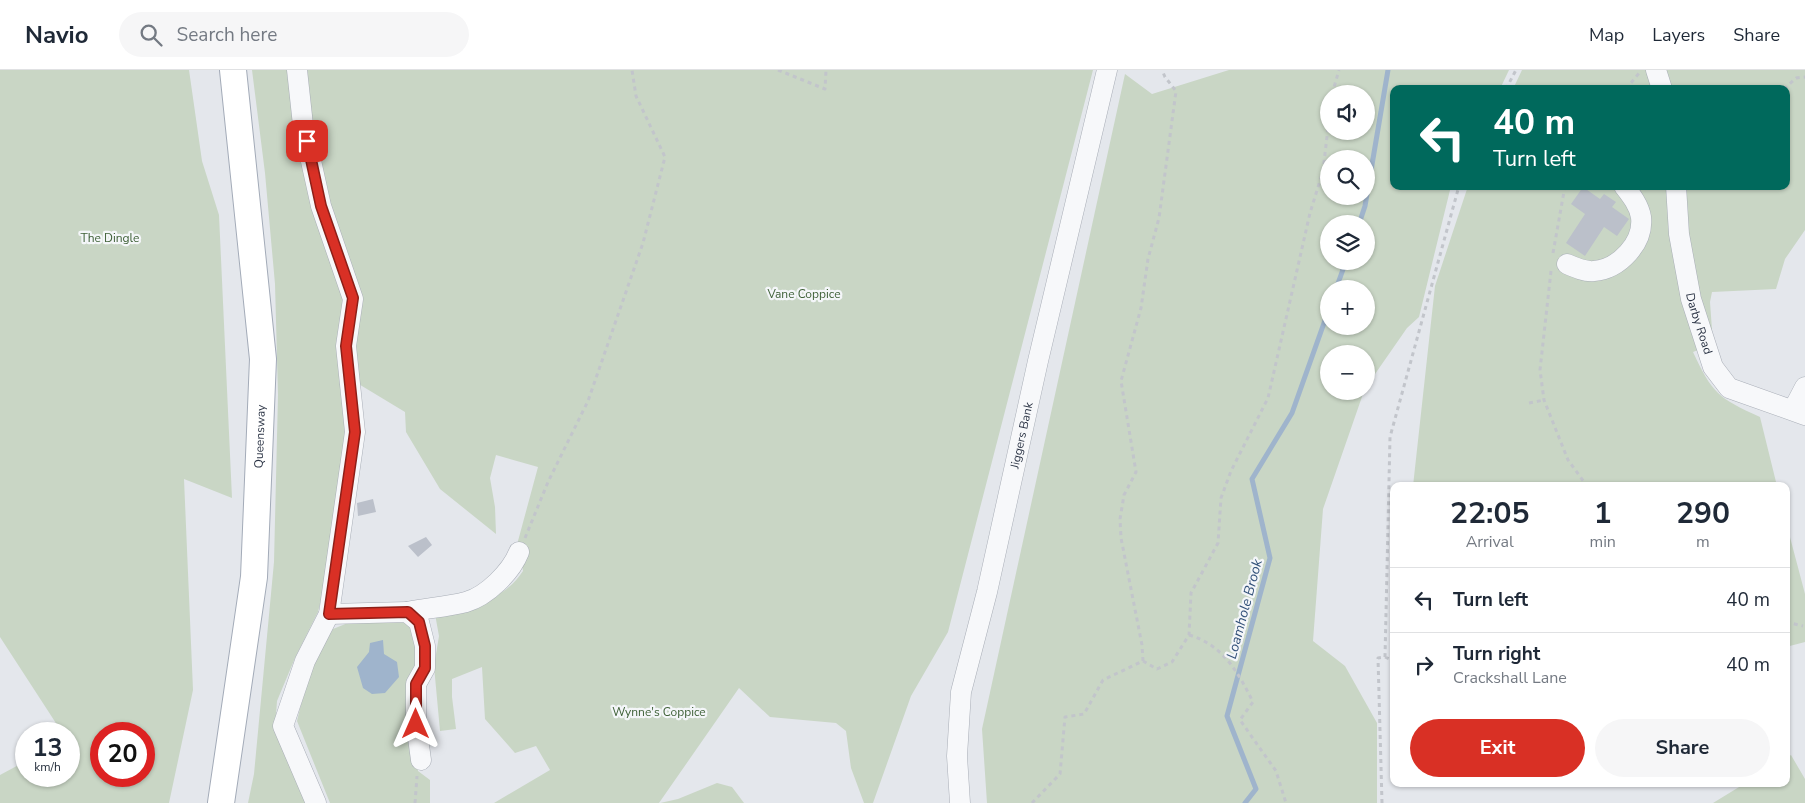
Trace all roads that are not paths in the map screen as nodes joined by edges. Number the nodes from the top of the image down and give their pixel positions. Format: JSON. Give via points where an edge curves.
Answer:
{"nodes":[{"id":1,"x":233,"y":70,"type":"edge"},
{"id":2,"x":297,"y":70,"type":"edge"},
{"id":3,"x":1107,"y":70,"type":"edge"},
{"id":4,"x":1627,"y":190,"type":"edge"},
{"id":5,"x":1676,"y":190,"type":"edge"},
{"id":6,"x":1557,"y":262,"type":"road end"},
{"id":7,"x":1805,"y":387,"type":"edge"},
{"id":8,"x":1799,"y":413,"type":"edge"},
{"id":9,"x":519,"y":552,"type":"road end"},
{"id":10,"x":408,"y":612,"type":"junction"},
{"id":11,"x":329,"y":614,"type":"junction"},
{"id":12,"x":421,"y":760,"type":"road end"},
{"id":13,"x":221,"y":803,"type":"edge"},
{"id":14,"x":316,"y":803,"type":"edge"},
{"id":15,"x":960,"y":803,"type":"edge"}],
"edges":[{"from":1,"to":13,"type":"main road","name":"Queensway","via":[[263,359],[254,577]]},
{"from":2,"to":11,"type":"street","via":[[303,125],[321,206],[353,298],[346,346],[355,432]]},
{"from":3,"to":15,"type":"street","name":"Jiggers Bank","via":[[961,692],[957,756]]},
{"from":4,"to":6,"type":"street","via":[[1641,216],[1638,239],[1614,265],[1592,271]]},
{"from":5,"to":8,"type":"street","name":"Darby Road","via":[[1681,249],[1691,299],[1713,367],[1729,388]]},
{"from":7,"to":8,"type":"street"},
{"from":9,"to":10,"type":"street","via":[[513,566],[500,580],[468,602]]},
{"from":10,"to":11,"type":"street"},
{"from":10,"to":12,"type":"street","via":[[419,622],[425,646],[425,668],[416,684],[416,724]]},
{"from":11,"to":14,"type":"street","via":[[305,661],[283,726]]}]}
